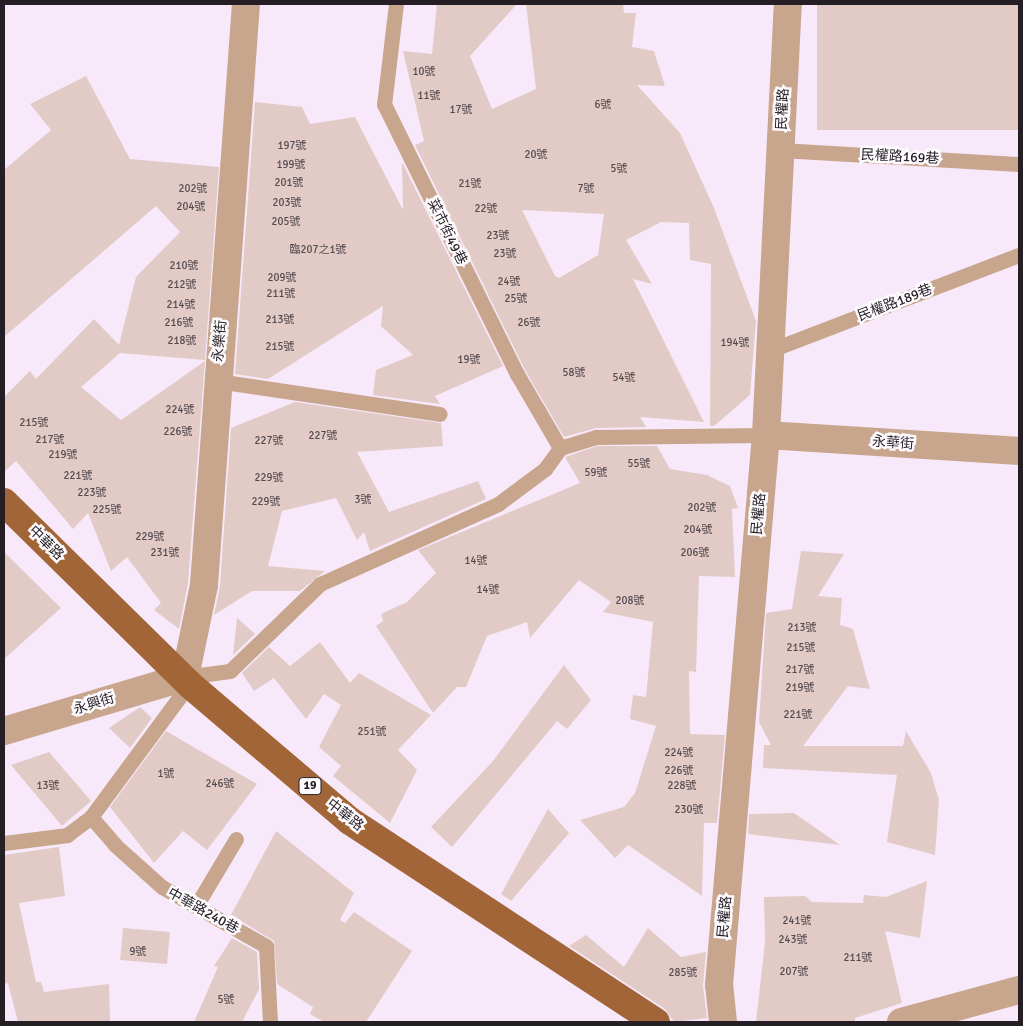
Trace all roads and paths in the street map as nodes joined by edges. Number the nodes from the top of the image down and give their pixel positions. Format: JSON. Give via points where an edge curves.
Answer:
{"nodes":[{"id":1,"x":246,"y":4,"type":"edge"},
{"id":2,"x":396,"y":4,"type":"edge"},
{"id":3,"x":788,"y":4,"type":"edge"},
{"id":4,"x":781,"y":150,"type":"junction"},
{"id":5,"x":1019,"y":164,"type":"edge"},
{"id":6,"x":1019,"y":255,"type":"edge"},
{"id":7,"x":770,"y":350,"type":"junction"},
{"id":8,"x":216,"y":381,"type":"junction"},
{"id":9,"x":440,"y":414,"type":"dead end"},
{"id":10,"x":766,"y":435,"type":"junction"},
{"id":11,"x":560,"y":448,"type":"junction"},
{"id":12,"x":1019,"y":451,"type":"edge"},
{"id":13,"x":4,"y":502,"type":"edge"},
{"id":14,"x":187,"y":680,"type":"junction"},
{"id":15,"x":4,"y":731,"type":"edge"},
{"id":16,"x":91,"y":817,"type":"junction"},
{"id":17,"x":236,"y":839,"type":"dead end"},
{"id":18,"x":4,"y":843,"type":"edge"},
{"id":19,"x":196,"y":906,"type":"junction"},
{"id":20,"x":1019,"y":990,"type":"edge"},
{"id":21,"x":270,"y":1022,"type":"edge"},
{"id":22,"x":656,"y":1022,"type":"edge"},
{"id":23,"x":723,"y":1022,"type":"edge"},
{"id":24,"x":901,"y":1022,"type":"edge"}],
"edges":[{"from":1,"to":8,"type":"street","name":"永樂街"},
{"from":2,"to":11,"type":"lane","name":"菜市街49巷","via":[[384,104],[517,374]]},
{"from":3,"to":4,"type":"street","name":"民權路"},
{"from":4,"to":5,"type":"lane","name":"民權路169巷"},
{"from":4,"to":7,"type":"street","name":"民權路"},
{"from":6,"to":7,"type":"lane","name":"民權路189巷"},
{"from":7,"to":10,"type":"street","name":"民權路"},
{"from":8,"to":9,"type":"lane"},
{"from":8,"to":14,"type":"street","name":"永樂街","via":[[204,585]]},
{"from":10,"to":11,"type":"lane","via":[[596,437]]},
{"from":10,"to":12,"type":"street","name":"永華街"},
{"from":10,"to":23,"type":"street","name":"民權路","via":[[720,985]]},
{"from":11,"to":14,"type":"lane","via":[[544,469],[498,504],[320,584],[230,671]]},
{"from":13,"to":14,"type":"main road","name":"中華路","number":"19"},
{"from":14,"to":15,"type":"street","name":"永興街"},
{"from":14,"to":16,"type":"lane"},
{"from":14,"to":22,"type":"main road","name":"中華路","number":"19","via":[[350,821]]},
{"from":16,"to":18,"type":"lane","via":[[67,835]]},
{"from":16,"to":19,"type":"lane","name":"中華路240巷","via":[[114,845],[162,887]]},
{"from":17,"to":19,"type":"lane"},
{"from":19,"to":21,"type":"lane","name":"中華路240巷","via":[[266,946]]},
{"from":20,"to":24,"type":"street"}]}
